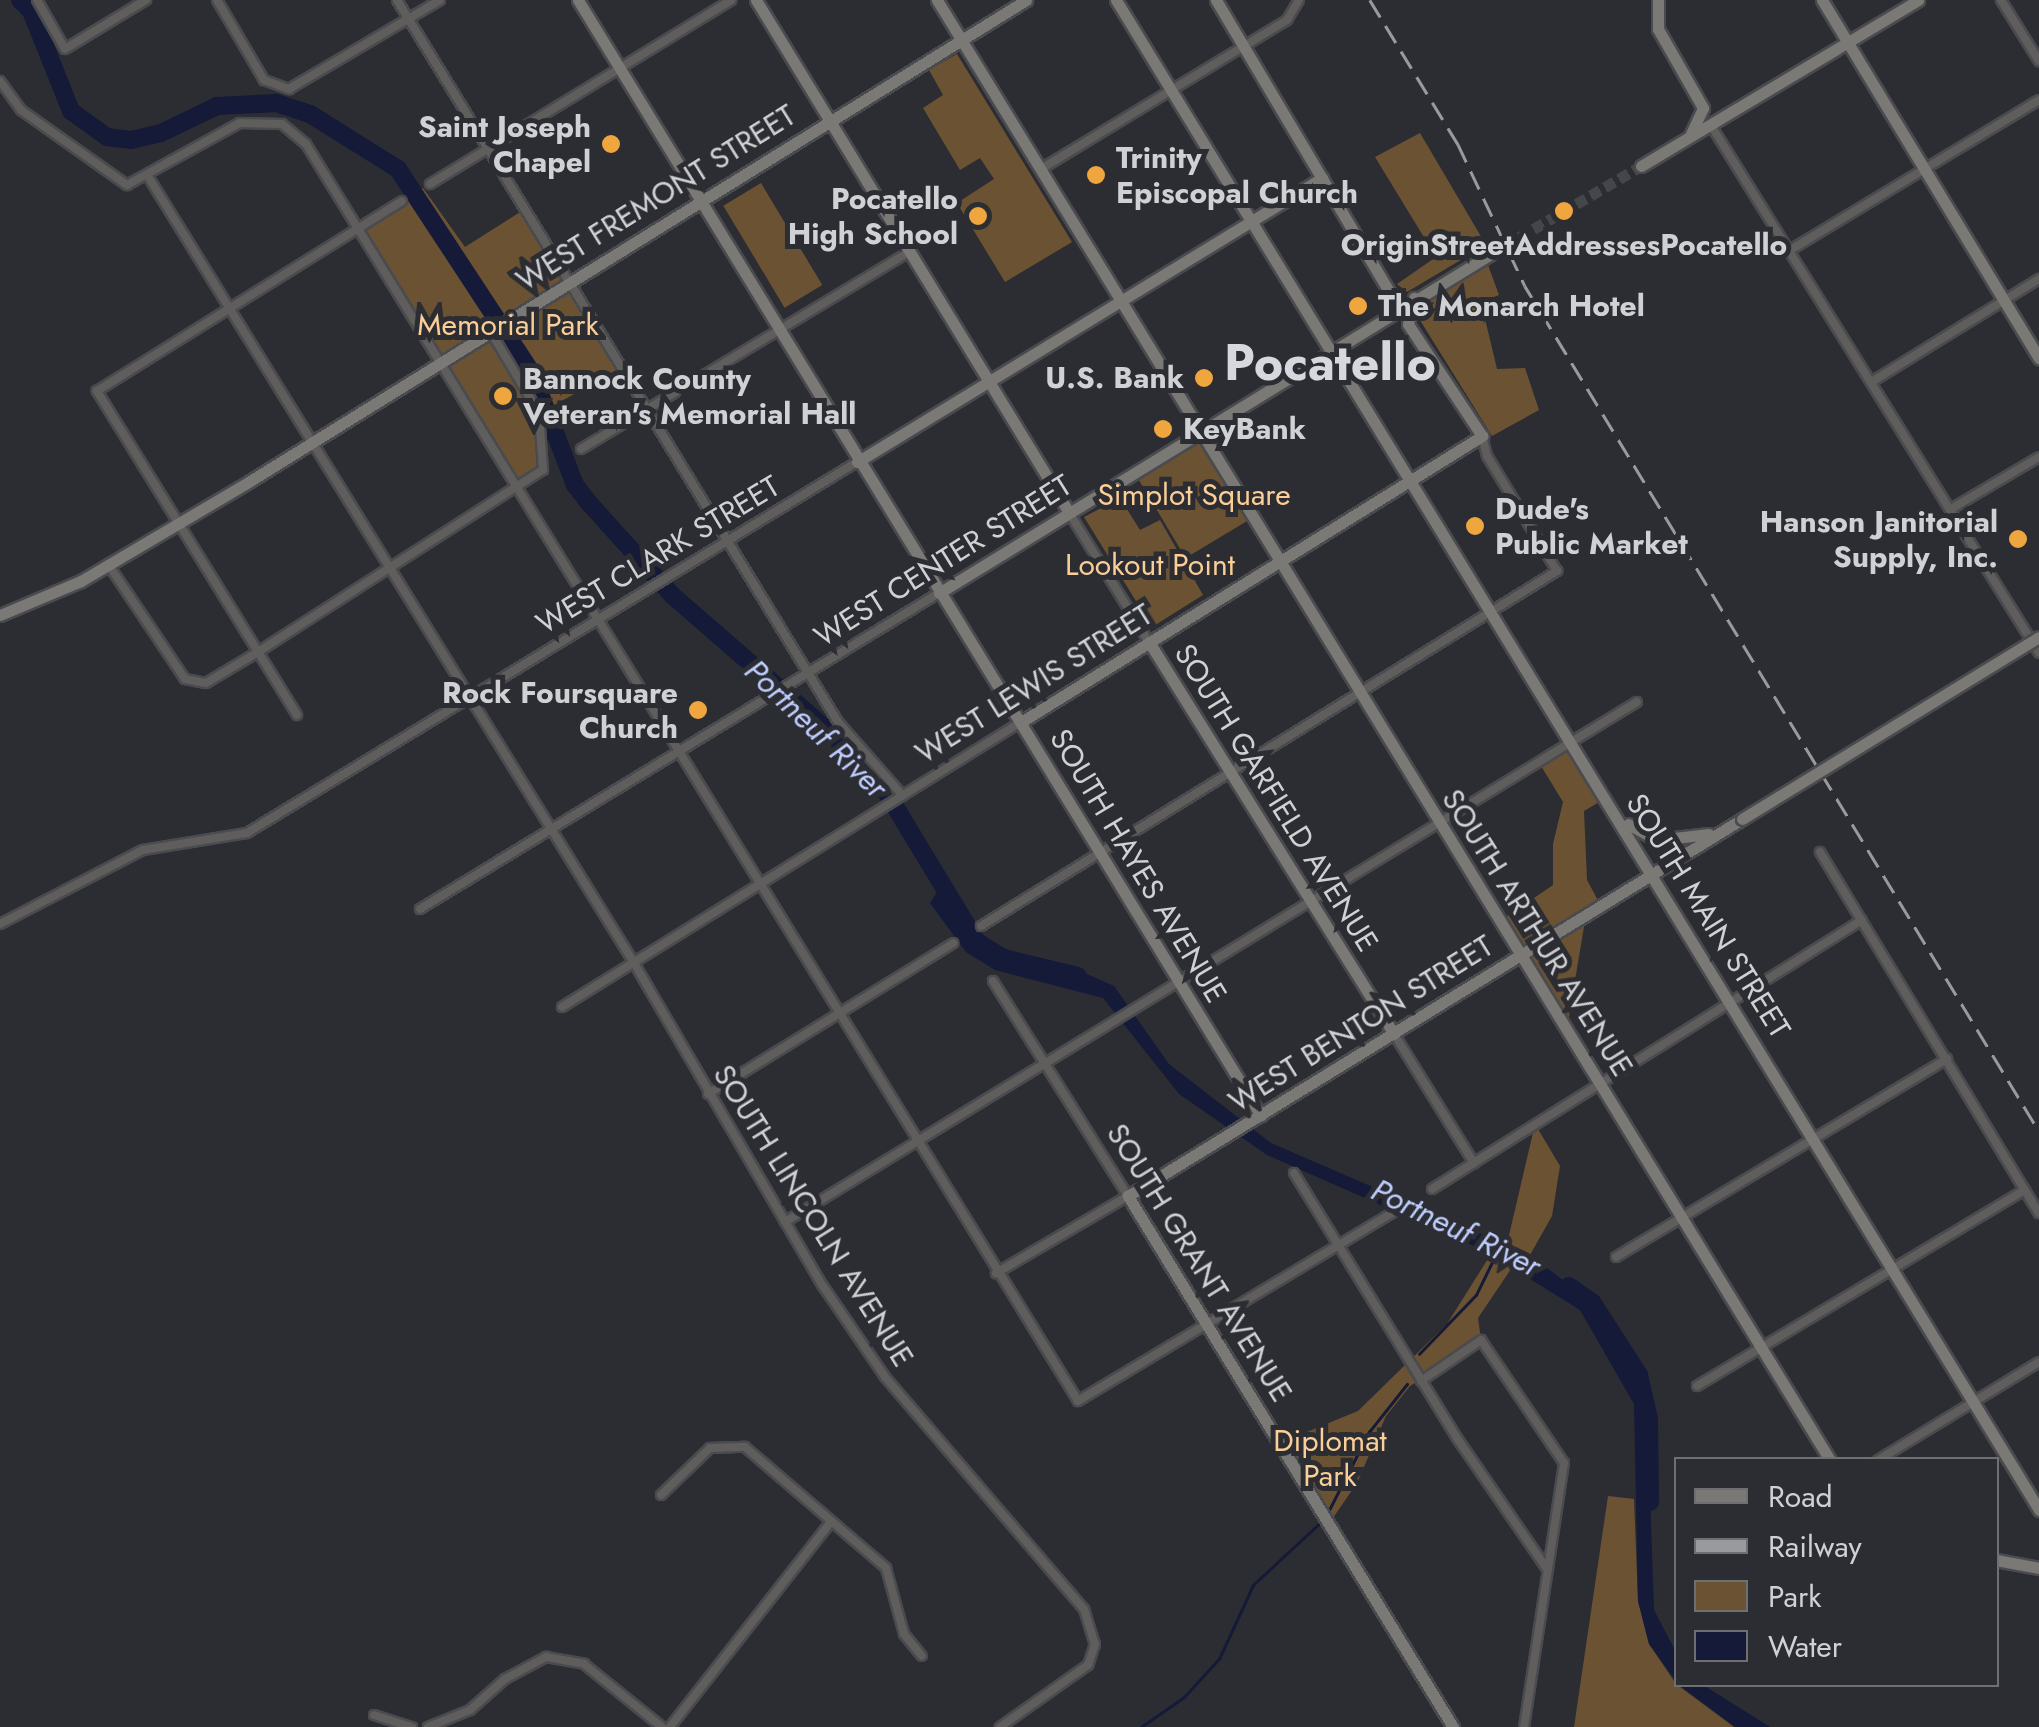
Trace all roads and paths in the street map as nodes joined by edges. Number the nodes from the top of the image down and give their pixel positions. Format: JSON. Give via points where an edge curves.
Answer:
{"nodes":[{"id":1,"x":37,"y":0,"type":"edge"},
{"id":2,"x":146,"y":0,"type":"edge"},
{"id":3,"x":217,"y":0,"type":"edge"},
{"id":4,"x":398,"y":0,"type":"edge"},
{"id":5,"x":440,"y":0,"type":"edge"},
{"id":6,"x":578,"y":0,"type":"edge"},
{"id":7,"x":732,"y":0,"type":"edge"},
{"id":8,"x":756,"y":0,"type":"edge"},
{"id":9,"x":937,"y":0,"type":"edge"},
{"id":10,"x":1026,"y":0,"type":"edge"},
{"id":11,"x":1116,"y":0,"type":"edge"},
{"id":12,"x":1216,"y":0,"type":"edge"},
{"id":13,"x":1658,"y":0,"type":"edge"},
{"id":14,"x":1822,"y":0,"type":"edge"},
{"id":15,"x":1918,"y":0,"type":"edge"},
{"id":16,"x":2001,"y":0,"type":"edge"},
{"id":17,"x":1300,"y":2,"type":"edge"},
{"id":18,"x":409,"y":18,"type":"junction"},
{"id":19,"x":961,"y":40,"type":"junction"},
{"id":20,"x":1848,"y":43,"type":"junction"},
{"id":21,"x":1244,"y":46,"type":"junction"},
{"id":22,"x":2039,"y":61,"type":"edge"},
{"id":23,"x":620,"y":69,"type":"junction"},
{"id":24,"x":0,"y":81,"type":"edge"},
{"id":25,"x":1171,"y":87,"type":"junction"},
{"id":26,"x":2039,"y":100,"type":"edge"},
{"id":27,"x":1702,"y":108,"type":"junction"},
{"id":28,"x":1732,"y":114,"type":"junction"},
{"id":29,"x":830,"y":121,"type":"junction"},
{"id":30,"x":1712,"y":126,"type":"junction"},
{"id":31,"x":1691,"y":134,"type":"junction"},
{"id":32,"x":489,"y":150,"type":"junction"},
{"id":33,"x":1641,"y":166,"type":"tunnel mouth"},
{"id":34,"x":1926,"y":168,"type":"junction"},
{"id":35,"x":1041,"y":169,"type":"junction"},
{"id":36,"x":149,"y":178,"type":"junction"},
{"id":37,"x":1322,"y":178,"type":"junction"},
{"id":38,"x":430,"y":184,"type":"dead end"},
{"id":39,"x":701,"y":200,"type":"junction"},
{"id":40,"x":402,"y":201,"type":"dead end"},
{"id":41,"x":1250,"y":222,"type":"junction"},
{"id":42,"x":356,"y":230,"type":"junction"},
{"id":43,"x":1792,"y":248,"type":"junction"},
{"id":44,"x":909,"y":252,"type":"junction"},
{"id":45,"x":1491,"y":254,"type":"tunnel mouth"},
{"id":46,"x":2039,"y":279,"type":"edge"},
{"id":47,"x":569,"y":281,"type":"junction"},
{"id":48,"x":1414,"y":298,"type":"junction"},
{"id":49,"x":2004,"y":300,"type":"junction"},
{"id":50,"x":1121,"y":301,"type":"junction"},
{"id":51,"x":232,"y":307,"type":"junction"},
{"id":52,"x":1399,"y":308,"type":"junction"},
{"id":53,"x":1380,"y":320,"type":"junction"},
{"id":54,"x":1408,"y":324,"type":"junction"},
{"id":55,"x":490,"y":329,"type":"junction"},
{"id":56,"x":779,"y":330,"type":"junction"},
{"id":57,"x":1331,"y":349,"type":"junction"},
{"id":58,"x":442,"y":359,"type":"junction"},
{"id":59,"x":2039,"y":359,"type":"edge"},
{"id":60,"x":1872,"y":381,"type":"junction"},
{"id":61,"x":988,"y":382,"type":"junction"},
{"id":62,"x":647,"y":410,"type":"junction"},
{"id":63,"x":1201,"y":432,"type":"junction"},
{"id":64,"x":1482,"y":436,"type":"junction"},
{"id":65,"x":313,"y":440,"type":"junction"},
{"id":66,"x":581,"y":449,"type":"dead end"},
{"id":67,"x":2039,"y":457,"type":"edge"},
{"id":68,"x":857,"y":462,"type":"junction"},
{"id":69,"x":1410,"y":482,"type":"junction"},
{"id":70,"x":519,"y":488,"type":"junction"},
{"id":71,"x":1951,"y":510,"type":"junction"},
{"id":72,"x":1068,"y":511,"type":"junction"},
{"id":73,"x":178,"y":523,"type":"junction"},
{"id":74,"x":728,"y":542,"type":"junction"},
{"id":75,"x":1280,"y":562,"type":"junction"},
{"id":76,"x":108,"y":564,"type":"junction"},
{"id":77,"x":388,"y":570,"type":"junction"},
{"id":78,"x":939,"y":593,"type":"junction"},
{"id":79,"x":1489,"y":613,"type":"junction"},
{"id":80,"x":0,"y":614,"type":"edge"},
{"id":81,"x":598,"y":621,"type":"junction"},
{"id":82,"x":2039,"y":637,"type":"edge"},
{"id":83,"x":1149,"y":642,"type":"junction"},
{"id":84,"x":258,"y":652,"type":"junction"},
{"id":85,"x":2039,"y":653,"type":"edge"},
{"id":86,"x":808,"y":673,"type":"junction"},
{"id":87,"x":1358,"y":694,"type":"junction"},
{"id":88,"x":470,"y":700,"type":"junction"},
{"id":89,"x":1637,"y":702,"type":"dead end"},
{"id":90,"x":297,"y":715,"type":"dead end"},
{"id":91,"x":1021,"y":722,"type":"junction"},
{"id":92,"x":1569,"y":742,"type":"junction"},
{"id":93,"x":682,"y":750,"type":"junction"},
{"id":94,"x":1231,"y":774,"type":"junction"},
{"id":95,"x":903,"y":796,"type":"junction"},
{"id":96,"x":1611,"y":805,"type":"junction"},
{"id":97,"x":1439,"y":823,"type":"junction"},
{"id":98,"x":551,"y":828,"type":"junction"},
{"id":99,"x":1727,"y":828,"type":"junction"},
{"id":100,"x":1100,"y":852,"type":"junction"},
{"id":101,"x":1820,"y":852,"type":"dead end"},
{"id":102,"x":1652,"y":875,"type":"junction"},
{"id":103,"x":764,"y":882,"type":"junction"},
{"id":104,"x":1312,"y":902,"type":"junction"},
{"id":105,"x":420,"y":909,"type":"dead end"},
{"id":106,"x":1862,"y":920,"type":"junction"},
{"id":107,"x":0,"y":924,"type":"edge"},
{"id":108,"x":981,"y":926,"type":"dead end"},
{"id":109,"x":953,"y":943,"type":"dead end"},
{"id":110,"x":1521,"y":954,"type":"junction"},
{"id":111,"x":634,"y":962,"type":"junction"},
{"id":112,"x":992,"y":981,"type":"dead end"},
{"id":113,"x":1180,"y":984,"type":"junction"},
{"id":114,"x":1732,"y":1002,"type":"junction"},
{"id":115,"x":562,"y":1007,"type":"dead end"},
{"id":116,"x":839,"y":1015,"type":"junction"},
{"id":117,"x":1394,"y":1034,"type":"junction"},
{"id":118,"x":1946,"y":1060,"type":"junction"},
{"id":119,"x":1045,"y":1065,"type":"junction"},
{"id":120,"x":1602,"y":1083,"type":"junction"},
{"id":121,"x":708,"y":1094,"type":"junction"},
{"id":122,"x":1256,"y":1119,"type":"junction"},
{"id":123,"x":1814,"y":1138,"type":"junction"},
{"id":124,"x":916,"y":1144,"type":"junction"},
{"id":125,"x":1474,"y":1163,"type":"junction"},
{"id":126,"x":1294,"y":1173,"type":"dead end"},
{"id":127,"x":1432,"y":1189,"type":"dead end"},
{"id":128,"x":2025,"y":1190,"type":"junction"},
{"id":129,"x":1128,"y":1196,"type":"junction"},
{"id":130,"x":1395,"y":1212,"type":"dead end"},
{"id":131,"x":2039,"y":1213,"type":"edge"},
{"id":132,"x":1684,"y":1218,"type":"junction"},
{"id":133,"x":785,"y":1222,"type":"junction"},
{"id":134,"x":1338,"y":1246,"type":"junction"},
{"id":135,"x":1616,"y":1257,"type":"dead end"},
{"id":136,"x":1894,"y":1270,"type":"junction"},
{"id":137,"x":996,"y":1273,"type":"junction"},
{"id":138,"x":1208,"y":1324,"type":"junction"},
{"id":139,"x":1762,"y":1348,"type":"junction"},
{"id":140,"x":2039,"y":1362,"type":"edge"},
{"id":141,"x":1422,"y":1381,"type":"junction"},
{"id":142,"x":1697,"y":1386,"type":"dead end"},
{"id":143,"x":1973,"y":1402,"type":"junction"},
{"id":144,"x":1828,"y":1457,"type":"edge"},
{"id":145,"x":1883,"y":1457,"type":"edge"},
{"id":146,"x":661,"y":1496,"type":"dead end"},
{"id":147,"x":2039,"y":1510,"type":"edge"},
{"id":148,"x":831,"y":1522,"type":"junction"},
{"id":149,"x":1999,"y":1561,"type":"edge"},
{"id":150,"x":1548,"y":1568,"type":"junction"},
{"id":151,"x":2039,"y":1568,"type":"edge"},
{"id":152,"x":922,"y":1656,"type":"dead end"},
{"id":153,"x":374,"y":1715,"type":"dead end"},
{"id":154,"x":412,"y":1727,"type":"edge"},
{"id":155,"x":428,"y":1727,"type":"edge"},
{"id":156,"x":662,"y":1727,"type":"edge"},
{"id":157,"x":670,"y":1727,"type":"edge"},
{"id":158,"x":1000,"y":1727,"type":"edge"},
{"id":159,"x":1453,"y":1727,"type":"edge"},
{"id":160,"x":1524,"y":1727,"type":"edge"}],
"edges":[{"from":1,"to":2,"type":"street","via":[[65,48]]},
{"from":3,"to":18,"type":"street","via":[[264,80],[289,89]]},
{"from":4,"to":18,"type":"street"},
{"from":5,"to":18,"type":"street"},
{"from":6,"to":23,"type":"street","name":"SOUTH HAYES AVENUE"},
{"from":7,"to":23,"type":"street"},
{"from":8,"to":29,"type":"street"},
{"from":9,"to":19,"type":"street","name":"SOUTH ARTHUR AVENUE"},
{"from":10,"to":19,"type":"street","name":"WEST FREMONT STREET"},
{"from":11,"to":25,"type":"street","name":"SOUTH MAIN STREET"},
{"from":12,"to":21,"type":"street"},
{"from":13,"to":27,"type":"street","via":[[1658,29]]},
{"from":14,"to":20,"type":"street"},
{"from":15,"to":20,"type":"street"},
{"from":16,"to":22,"type":"street"},
{"from":17,"to":21,"type":"street"},
{"from":18,"to":32,"type":"street"},
{"from":19,"to":29,"type":"street","name":"WEST FREMONT STREET"},
{"from":19,"to":35,"type":"street","name":"SOUTH ARTHUR AVENUE"},
{"from":20,"to":28,"type":"street"},
{"from":20,"to":34,"type":"street"},
{"from":21,"to":25,"type":"street"},
{"from":21,"to":37,"type":"street"},
{"from":23,"to":32,"type":"street"},
{"from":23,"to":39,"type":"street","name":"SOUTH HAYES AVENUE"},
{"from":24,"to":36,"type":"street","via":[[21,110],[109,179],[127,185]]},
{"from":25,"to":35,"type":"street"},
{"from":25,"to":41,"type":"street","name":"SOUTH MAIN STREET"},
{"from":26,"to":34,"type":"street"},
{"from":27,"to":28,"type":"street"},
{"from":27,"to":31,"type":"street"},
{"from":28,"to":30,"type":"street"},
{"from":29,"to":39,"type":"street","name":"WEST FREMONT STREET"},
{"from":29,"to":44,"type":"street"},
{"from":30,"to":31,"type":"street"},
{"from":30,"to":43,"type":"street"},
{"from":31,"to":33,"type":"street"},
{"from":32,"to":38,"type":"street"},
{"from":32,"to":47,"type":"street"},
{"from":34,"to":43,"type":"street"},
{"from":34,"to":49,"type":"street"},
{"from":35,"to":50,"type":"street","name":"SOUTH ARTHUR AVENUE"},
{"from":36,"to":42,"type":"street","via":[[240,123],[272,121],[306,144]]},
{"from":36,"to":51,"type":"street","name":"SOUTH LINCOLN AVENUE"},
{"from":37,"to":41,"type":"street","name":"WEST CLARK STREET"},
{"from":37,"to":52,"type":"street"},
{"from":39,"to":47,"type":"street","name":"WEST FREMONT STREET"},
{"from":39,"to":56,"type":"street","name":"SOUTH HAYES AVENUE"},
{"from":40,"to":42,"type":"street"},
{"from":41,"to":50,"type":"street","name":"WEST CLARK STREET"},
{"from":41,"to":57,"type":"street","name":"SOUTH MAIN STREET"},
{"from":42,"to":51,"type":"street"},
{"from":42,"to":58,"type":"street"},
{"from":43,"to":60,"type":"street"},
{"from":44,"to":56,"type":"street"},
{"from":44,"to":61,"type":"street"},
{"from":45,"to":48,"type":"street","name":"WEST CENTER STREET"},
{"from":46,"to":49,"type":"street"},
{"from":47,"to":55,"type":"street","name":"WEST FREMONT STREET"},
{"from":47,"to":62,"type":"street"},
{"from":48,"to":52,"type":"street","name":"WEST CENTER STREET"},
{"from":48,"to":54,"type":"street"},
{"from":49,"to":59,"type":"street"},
{"from":49,"to":60,"type":"street"},
{"from":50,"to":61,"type":"street","name":"WEST CLARK STREET"},
{"from":50,"to":63,"type":"street","name":"SOUTH ARTHUR AVENUE"},
{"from":51,"to":65,"type":"street","name":"SOUTH LINCOLN AVENUE"},
{"from":51,"to":73,"type":"street","via":[[97,391]]},
{"from":52,"to":53,"type":"street","name":"WEST CENTER STREET"},
{"from":53,"to":54,"type":"street"},
{"from":53,"to":57,"type":"street","name":"WEST CENTER STREET"},
{"from":54,"to":64,"type":"street"},
{"from":55,"to":58,"type":"street","name":"WEST FREMONT STREET"},
{"from":55,"to":70,"type":"street","via":[[539,413],[544,470]]},
{"from":56,"to":62,"type":"street"},
{"from":56,"to":68,"type":"street","name":"SOUTH HAYES AVENUE"},
{"from":57,"to":63,"type":"street","name":"WEST CENTER STREET"},
{"from":57,"to":69,"type":"street","name":"SOUTH MAIN STREET"},
{"from":58,"to":65,"type":"street","name":"WEST FREMONT STREET"},
{"from":58,"to":70,"type":"street"},
{"from":60,"to":71,"type":"street"},
{"from":61,"to":68,"type":"street","name":"WEST CLARK STREET"},
{"from":61,"to":72,"type":"street"},
{"from":62,"to":66,"type":"street"},
{"from":62,"to":74,"type":"street"},
{"from":63,"to":72,"type":"street","name":"WEST CENTER STREET"},
{"from":63,"to":75,"type":"street","name":"SOUTH ARTHUR AVENUE"},
{"from":64,"to":69,"type":"street","name":"WEST LEWIS STREET"},
{"from":64,"to":79,"type":"street","via":[[1487,456],[1558,571]]},
{"from":65,"to":73,"type":"street","name":"WEST FREMONT STREET"},
{"from":65,"to":77,"type":"street","name":"SOUTH LINCOLN AVENUE"},
{"from":67,"to":71,"type":"street"},
{"from":68,"to":74,"type":"street","name":"WEST CLARK STREET"},
{"from":68,"to":78,"type":"street","name":"SOUTH HAYES AVENUE"},
{"from":69,"to":75,"type":"street","name":"WEST LEWIS STREET"},
{"from":69,"to":79,"type":"street","name":"SOUTH MAIN STREET"},
{"from":70,"to":77,"type":"street"},
{"from":70,"to":81,"type":"street"},
{"from":71,"to":85,"type":"street"},
{"from":72,"to":78,"type":"street","name":"WEST CENTER STREET"},
{"from":72,"to":83,"type":"street","name":"SOUTH GARFIELD AVENUE"},
{"from":73,"to":76,"type":"street","name":"WEST FREMONT STREET"},
{"from":73,"to":84,"type":"street"},
{"from":74,"to":81,"type":"street","name":"WEST CLARK STREET"},
{"from":74,"to":86,"type":"street"},
{"from":75,"to":83,"type":"street","name":"WEST LEWIS STREET"},
{"from":75,"to":87,"type":"street","name":"SOUTH ARTHUR AVENUE"},
{"from":76,"to":80,"type":"street","name":"WEST FREMONT STREET"},
{"from":76,"to":84,"type":"street","via":[[185,679],[196,684]]},
{"from":77,"to":84,"type":"street"},
{"from":77,"to":88,"type":"street","name":"SOUTH LINCOLN AVENUE"},
{"from":78,"to":86,"type":"street","name":"WEST CENTER STREET"},
{"from":78,"to":91,"type":"street","name":"SOUTH HAYES AVENUE"},
{"from":79,"to":87,"type":"street"},
{"from":79,"to":92,"type":"street","name":"SOUTH MAIN STREET"},
{"from":81,"to":88,"type":"street","name":"WEST CLARK STREET"},
{"from":81,"to":93,"type":"street"},
{"from":82,"to":99,"type":"street","name":"WEST BENTON STREET","bridge":true},
{"from":83,"to":91,"type":"street","name":"WEST LEWIS STREET"},
{"from":83,"to":94,"type":"street","name":"SOUTH GARFIELD AVENUE"},
{"from":84,"to":90,"type":"street"},
{"from":86,"to":93,"type":"street","name":"WEST CENTER STREET"},
{"from":86,"to":95,"type":"street","via":[[838,722]]},
{"from":87,"to":94,"type":"street"},
{"from":87,"to":97,"type":"street","name":"SOUTH ARTHUR AVENUE"},
{"from":88,"to":98,"type":"street","name":"SOUTH LINCOLN AVENUE"},
{"from":88,"to":107,"type":"street","name":"WEST CLARK STREET","via":[[248,833],[142,850]]},
{"from":89,"to":92,"type":"street"},
{"from":91,"to":95,"type":"street","name":"WEST LEWIS STREET"},
{"from":91,"to":100,"type":"street","name":"SOUTH HAYES AVENUE"},
{"from":92,"to":96,"type":"street","name":"SOUTH MAIN STREET"},
{"from":92,"to":97,"type":"street"},
{"from":93,"to":98,"type":"street","name":"WEST CENTER STREET"},
{"from":93,"to":103,"type":"street"},
{"from":94,"to":100,"type":"street"},
{"from":94,"to":104,"type":"street","name":"SOUTH GARFIELD AVENUE"},
{"from":95,"to":103,"type":"street","name":"WEST LEWIS STREET"},
{"from":96,"to":99,"type":"street","via":[[1636,833],[1657,840],[1678,842]]},
{"from":96,"to":102,"type":"street","name":"SOUTH MAIN STREET"},
{"from":97,"to":104,"type":"street"},
{"from":97,"to":110,"type":"street","name":"SOUTH ARTHUR AVENUE"},
{"from":98,"to":105,"type":"street","name":"WEST CENTER STREET"},
{"from":98,"to":111,"type":"street","name":"SOUTH LINCOLN AVENUE"},
{"from":99,"to":102,"type":"street","name":"WEST BENTON STREET"},
{"from":100,"to":108,"type":"street"},
{"from":100,"to":113,"type":"street","name":"SOUTH HAYES AVENUE"},
{"from":101,"to":106,"type":"street"},
{"from":102,"to":110,"type":"street","name":"WEST BENTON STREET"},
{"from":102,"to":114,"type":"street","name":"SOUTH MAIN STREET"},
{"from":103,"to":111,"type":"street","name":"WEST LEWIS STREET"},
{"from":103,"to":116,"type":"street"},
{"from":104,"to":113,"type":"street"},
{"from":104,"to":117,"type":"street","name":"SOUTH GARFIELD AVENUE"},
{"from":106,"to":114,"type":"street"},
{"from":106,"to":118,"type":"street"},
{"from":109,"to":116,"type":"street"},
{"from":110,"to":117,"type":"street","name":"WEST BENTON STREET"},
{"from":110,"to":120,"type":"street","name":"SOUTH ARTHUR AVENUE"},
{"from":111,"to":115,"type":"street","name":"WEST LEWIS STREET"},
{"from":111,"to":121,"type":"street","name":"SOUTH LINCOLN AVENUE"},
{"from":112,"to":119,"type":"street","name":"SOUTH GRANT AVENUE"},
{"from":113,"to":119,"type":"street"},
{"from":113,"to":122,"type":"street","name":"SOUTH HAYES AVENUE"},
{"from":114,"to":120,"type":"street"},
{"from":114,"to":123,"type":"street","name":"SOUTH MAIN STREET"},
{"from":116,"to":121,"type":"street"},
{"from":116,"to":124,"type":"street"},
{"from":117,"to":122,"type":"street","name":"WEST BENTON STREET"},
{"from":117,"to":125,"type":"street","name":"SOUTH GARFIELD AVENUE"},
{"from":118,"to":123,"type":"street"},
{"from":118,"to":128,"type":"street"},
{"from":119,"to":124,"type":"street"},
{"from":119,"to":129,"type":"street","name":"SOUTH GRANT AVENUE"},
{"from":120,"to":125,"type":"street"},
{"from":120,"to":132,"type":"street","name":"SOUTH ARTHUR AVENUE"},
{"from":121,"to":133,"type":"street","name":"SOUTH LINCOLN AVENUE"},
{"from":122,"to":129,"type":"street","name":"WEST BENTON STREET"},
{"from":123,"to":132,"type":"street"},
{"from":123,"to":136,"type":"street","name":"SOUTH MAIN STREET"},
{"from":124,"to":133,"type":"street"},
{"from":124,"to":137,"type":"street"},
{"from":125,"to":127,"type":"street"},
{"from":126,"to":134,"type":"street"},
{"from":128,"to":131,"type":"street"},
{"from":128,"to":136,"type":"street"},
{"from":129,"to":137,"type":"street","name":"WEST BENTON STREET"},
{"from":129,"to":138,"type":"street","name":"SOUTH GRANT AVENUE"},
{"from":130,"to":134,"type":"street"},
{"from":132,"to":135,"type":"street"},
{"from":132,"to":139,"type":"street","name":"SOUTH ARTHUR AVENUE"},
{"from":133,"to":158,"type":"street","name":"SOUTH LINCOLN AVENUE","via":[[884,1377],[1091,1621],[1095,1644],[1088,1665]]},
{"from":134,"to":138,"type":"street"},
{"from":134,"to":141,"type":"street"},
{"from":136,"to":139,"type":"street"},
{"from":136,"to":143,"type":"street","name":"SOUTH MAIN STREET"},
{"from":137,"to":138,"type":"street","via":[[1078,1401]]},
{"from":138,"to":159,"type":"street","name":"SOUTH GRANT AVENUE"},
{"from":139,"to":142,"type":"street"},
{"from":139,"to":144,"type":"street","name":"SOUTH ARTHUR AVENUE"},
{"from":140,"to":143,"type":"street"},
{"from":141,"to":150,"type":"street"},
{"from":141,"to":150,"type":"street","via":[[1481,1340],[1564,1463]]},
{"from":143,"to":145,"type":"street"},
{"from":143,"to":147,"type":"street","name":"SOUTH MAIN STREET"},
{"from":146,"to":148,"type":"street","via":[[710,1448],[744,1447]]},
{"from":148,"to":152,"type":"street","via":[[886,1568],[904,1634]]},
{"from":148,"to":157,"type":"street"},
{"from":149,"to":151,"type":"street"},
{"from":150,"to":160,"type":"street"},
{"from":153,"to":154,"type":"street"},
{"from":155,"to":156,"type":"street","via":[[470,1710],[505,1679],[546,1657],[584,1664]]}]}
